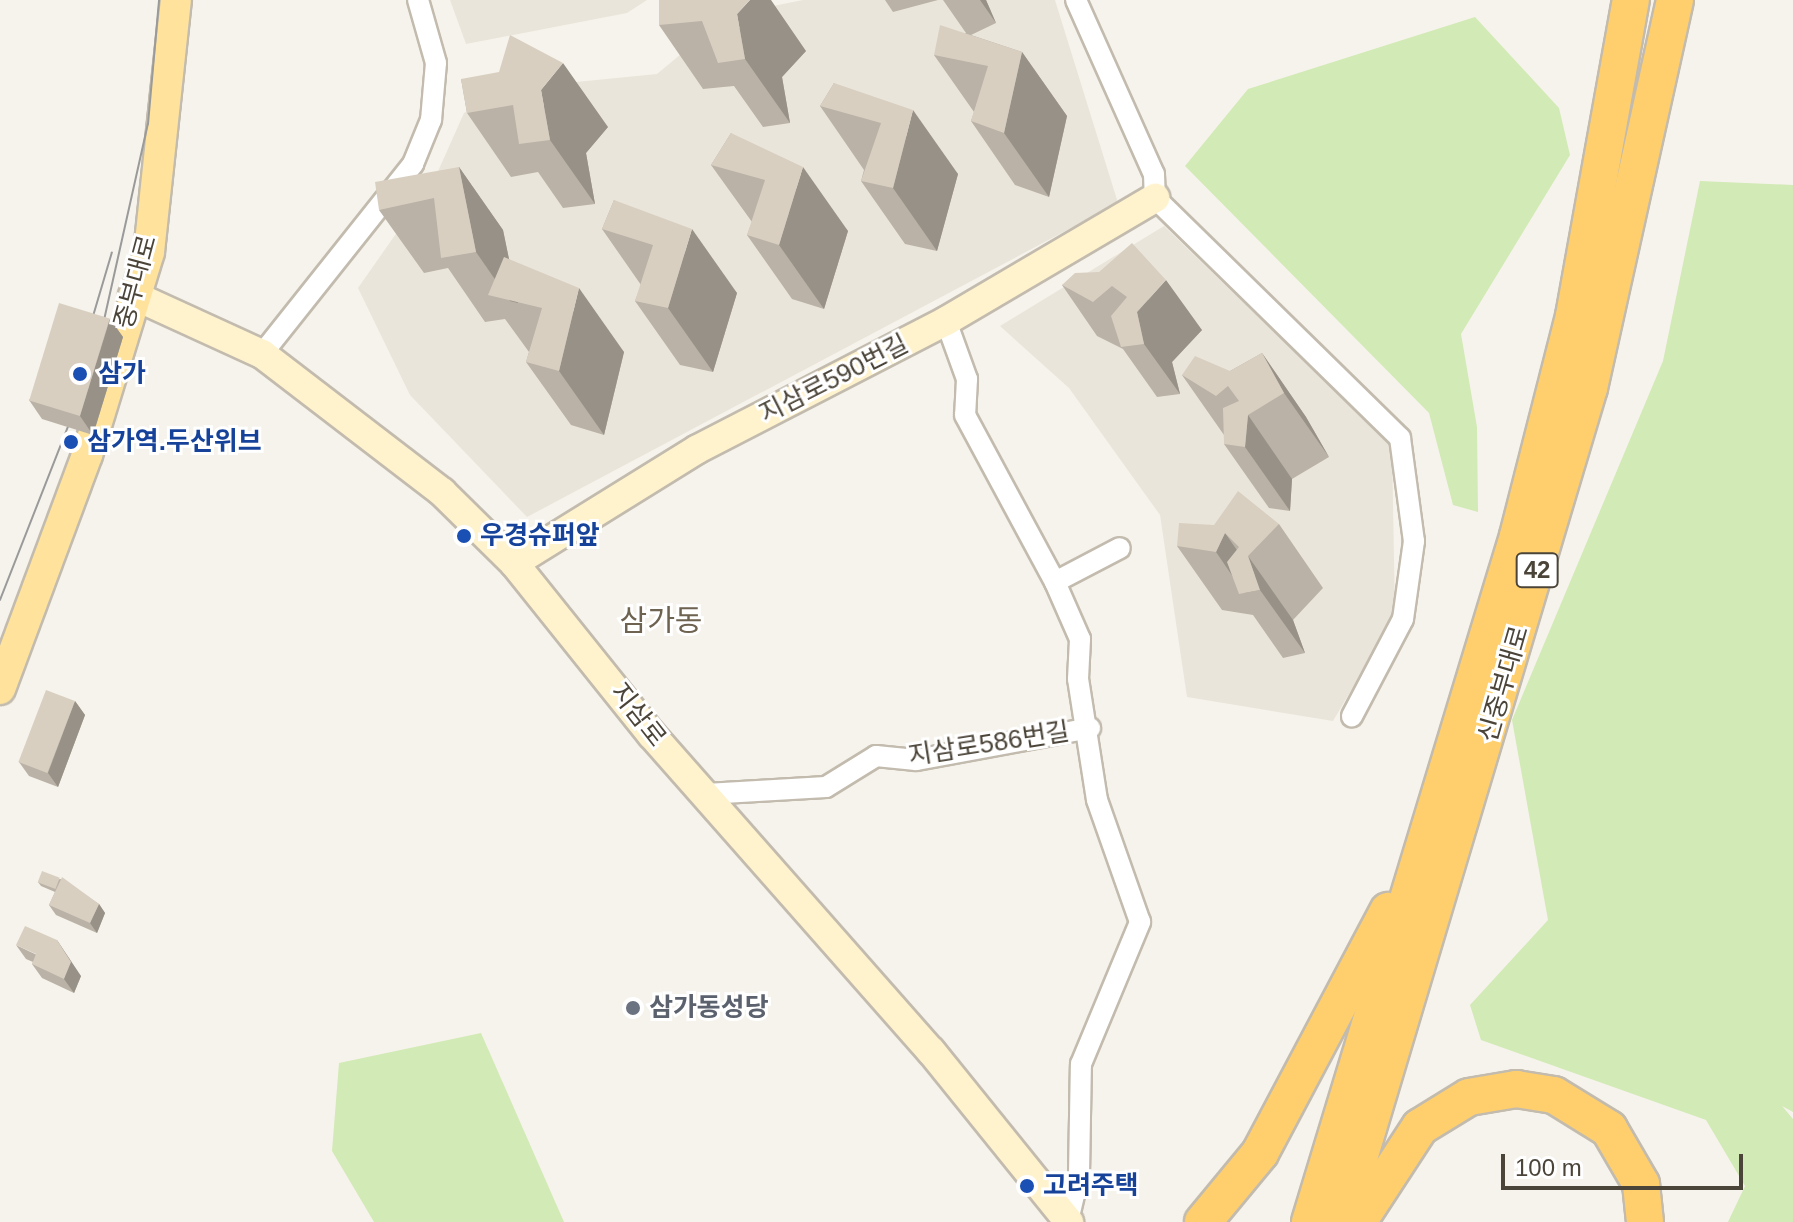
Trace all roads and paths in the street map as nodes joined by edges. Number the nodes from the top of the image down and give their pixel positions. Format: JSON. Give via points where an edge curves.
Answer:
{"nodes":[{"id":1,"x":176,"y":0,"type":"edge"},
{"id":2,"x":418,"y":0,"type":"edge"},
{"id":3,"x":1076,"y":0,"type":"edge"},
{"id":4,"x":1630,"y":6,"type":"edge"},
{"id":5,"x":1672,"y":13,"type":"edge"},
{"id":6,"x":1155,"y":198,"type":"junction"},
{"id":7,"x":133,"y":295,"type":"junction"},
{"id":8,"x":946,"y":321,"type":"junction"},
{"id":9,"x":262,"y":354,"type":"junction"},
{"id":10,"x":1120,"y":548,"type":"dead end"},
{"id":11,"x":514,"y":563,"type":"junction"},
{"id":12,"x":1055,"y":582,"type":"junction"},
{"id":13,"x":0,"y":689,"type":"edge"},
{"id":14,"x":1352,"y":716,"type":"dead end"},
{"id":15,"x":1090,"y":728,"type":"junction"},
{"id":16,"x":706,"y":794,"type":"junction"},
{"id":17,"x":1435,"y":813,"type":"junction"},
{"id":18,"x":1069,"y":1221,"type":"edge"},
{"id":19,"x":1203,"y":1222,"type":"edge"},
{"id":20,"x":1310,"y":1222,"type":"edge"},
{"id":21,"x":1340,"y":1222,"type":"edge"},
{"id":22,"x":1358,"y":1222,"type":"edge"},
{"id":23,"x":1645,"y":1222,"type":"edge"}],
"edges":[{"from":1,"to":7,"type":"main road","name":"중부대로","via":[[149,252]]},
{"from":2,"to":9,"type":"street","via":[[436,63],[431,120],[413,164]]},
{"from":3,"to":6,"type":"street","via":[[1154,174]]},
{"from":4,"to":17,"type":"highway","name":"신중부대로","number":"42","via":[[1574,316]]},
{"from":5,"to":21,"type":"highway","name":"신중부대로","number":"42","via":[[1589,388]]},
{"from":6,"to":8,"type":"street","name":"지삼로590번길"},
{"from":6,"to":14,"type":"street","via":[[1400,438],[1414,541],[1403,619]]},
{"from":7,"to":9,"type":"street","name":"지삼로"},
{"from":7,"to":13,"type":"main road","name":"중부대로","via":[[87,455]]},
{"from":8,"to":11,"type":"street","name":"지삼로590번길","via":[[698,449]]},
{"from":8,"to":12,"type":"street","via":[[967,379],[965,415]]},
{"from":9,"to":11,"type":"street","name":"지삼로","via":[[442,492]]},
{"from":10,"to":12,"type":"street"},
{"from":11,"to":16,"type":"street","name":"지삼로"},
{"from":12,"to":15,"type":"street","via":[[1080,639],[1078,679]]},
{"from":15,"to":16,"type":"street","name":"지삼로586번길","via":[[916,760],[876,756],[826,787]]},
{"from":15,"to":18,"type":"street","via":[[1097,800],[1140,922],[1081,1064],[1079,1174]]},
{"from":16,"to":18,"type":"street","name":"지삼로"},
{"from":17,"to":19,"type":"highway","via":[[1260,1153]]},
{"from":17,"to":20,"type":"highway","name":"신중부대로","number":"42"},
{"from":22,"to":23,"type":"highway","via":[[1407,1141],[1469,1097],[1516,1089],[1554,1095],[1592,1115],[1621,1145],[1641,1184]]}]}
